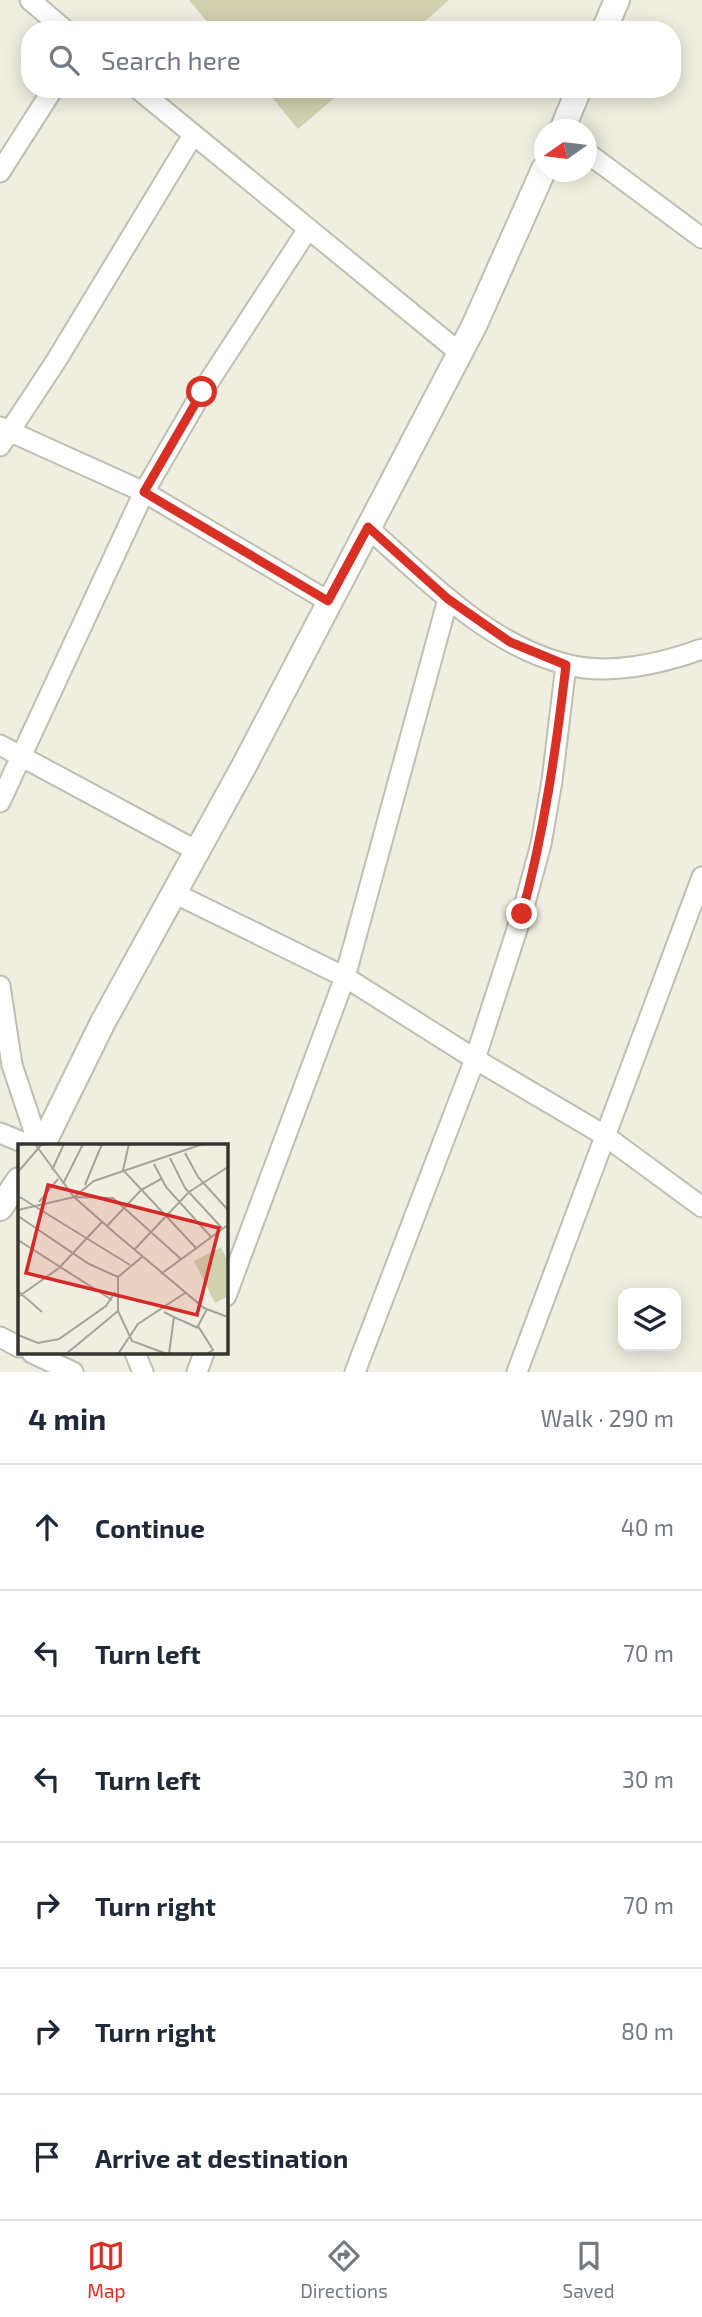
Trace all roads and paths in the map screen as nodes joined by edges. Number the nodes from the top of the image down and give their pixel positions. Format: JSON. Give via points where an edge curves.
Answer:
{"nodes":[{"id":1,"x":30,"y":0,"type":"edge"},
{"id":2,"x":617,"y":0,"type":"edge"},
{"id":3,"x":54,"y":21,"type":"edge"},
{"id":4,"x":608,"y":21,"type":"edge"},
{"id":5,"x":47,"y":98,"type":"edge"},
{"id":6,"x":149,"y":98,"type":"edge"},
{"id":7,"x":575,"y":98,"type":"edge"},
{"id":8,"x":567,"y":119,"type":"edge"},
{"id":9,"x":193,"y":135,"type":"junction"},
{"id":10,"x":597,"y":160,"type":"edge"},
{"id":11,"x":0,"y":173,"type":"edge"},
{"id":12,"x":538,"y":182,"type":"edge"},
{"id":13,"x":308,"y":229,"type":"junction"},
{"id":14,"x":702,"y":238,"type":"edge"},
{"id":15,"x":460,"y":353,"type":"junction"},
{"id":16,"x":3,"y":435,"type":"edge"},
{"id":17,"x":144,"y":492,"type":"junction"},
{"id":18,"x":368,"y":527,"type":"junction"},
{"id":19,"x":448,"y":599,"type":"junction"},
{"id":20,"x":328,"y":601,"type":"junction"},
{"id":21,"x":702,"y":649,"type":"edge"},
{"id":22,"x":675,"y":659,"type":"junction"},
{"id":23,"x":702,"y":662,"type":"edge"},
{"id":24,"x":566,"y":665,"type":"junction"},
{"id":25,"x":0,"y":745,"type":"edge"},
{"id":26,"x":21,"y":758,"type":"junction"},
{"id":27,"x":0,"y":802,"type":"edge"},
{"id":28,"x":197,"y":851,"type":"junction"},
{"id":29,"x":702,"y":877,"type":"edge"},
{"id":30,"x":174,"y":893,"type":"junction"},
{"id":31,"x":345,"y":977,"type":"junction"},
{"id":32,"x":0,"y":986,"type":"edge"},
{"id":33,"x":475,"y":1059,"type":"junction"},
{"id":34,"x":0,"y":1133,"type":"edge"},
{"id":35,"x":604,"y":1135,"type":"junction"},
{"id":36,"x":27,"y":1144,"type":"edge"},
{"id":37,"x":40,"y":1144,"type":"edge"},
{"id":38,"x":42,"y":1144,"type":"edge"},
{"id":39,"x":18,"y":1181,"type":"edge"},
{"id":40,"x":0,"y":1208,"type":"edge"},
{"id":41,"x":702,"y":1208,"type":"edge"},
{"id":42,"x":228,"y":1291,"type":"edge"},
{"id":43,"x":0,"y":1337,"type":"edge"},
{"id":44,"x":18,"y":1346,"type":"edge"},
{"id":45,"x":34,"y":1354,"type":"edge"},
{"id":46,"x":135,"y":1354,"type":"edge"},
{"id":47,"x":204,"y":1354,"type":"edge"},
{"id":48,"x":73,"y":1372,"type":"edge"},
{"id":49,"x":143,"y":1372,"type":"edge"},
{"id":50,"x":197,"y":1372,"type":"edge"},
{"id":51,"x":355,"y":1372,"type":"edge"},
{"id":52,"x":517,"y":1372,"type":"edge"}],
"edges":[{"from":1,"to":3,"type":"street"},
{"from":2,"to":4,"type":"street"},
{"from":5,"to":11,"type":"street"},
{"from":6,"to":9,"type":"street"},
{"from":7,"to":8,"type":"street"},
{"from":9,"to":13,"type":"street"},
{"from":9,"to":16,"type":"street","via":[[56,361]]},
{"from":10,"to":14,"type":"street"},
{"from":12,"to":15,"type":"street"},
{"from":13,"to":15,"type":"street"},
{"from":13,"to":17,"type":"street","via":[[202,392]]},
{"from":15,"to":18,"type":"street"},
{"from":16,"to":17,"type":"street"},
{"from":17,"to":20,"type":"street"},
{"from":17,"to":26,"type":"street"},
{"from":18,"to":19,"type":"street"},
{"from":18,"to":20,"type":"street"},
{"from":19,"to":24,"type":"street","via":[[510,642]]},
{"from":19,"to":31,"type":"street"},
{"from":20,"to":28,"type":"street"},
{"from":21,"to":22,"type":"street"},
{"from":22,"to":23,"type":"street"},
{"from":22,"to":24,"type":"street","via":[[615,668]]},
{"from":24,"to":33,"type":"street","via":[[541,844]]},
{"from":25,"to":26,"type":"street"},
{"from":26,"to":27,"type":"street"},
{"from":26,"to":28,"type":"street"},
{"from":28,"to":30,"type":"street"},
{"from":29,"to":35,"type":"street"},
{"from":30,"to":31,"type":"street"},
{"from":30,"to":38,"type":"street"},
{"from":31,"to":33,"type":"street"},
{"from":31,"to":42,"type":"street"},
{"from":32,"to":37,"type":"street","via":[[12,1065]]},
{"from":33,"to":35,"type":"street"},
{"from":33,"to":51,"type":"street"},
{"from":34,"to":36,"type":"street"},
{"from":35,"to":41,"type":"street"},
{"from":35,"to":52,"type":"street"},
{"from":39,"to":40,"type":"street"},
{"from":43,"to":44,"type":"street"},
{"from":45,"to":48,"type":"street"},
{"from":46,"to":49,"type":"street"},
{"from":47,"to":50,"type":"street"}]}
